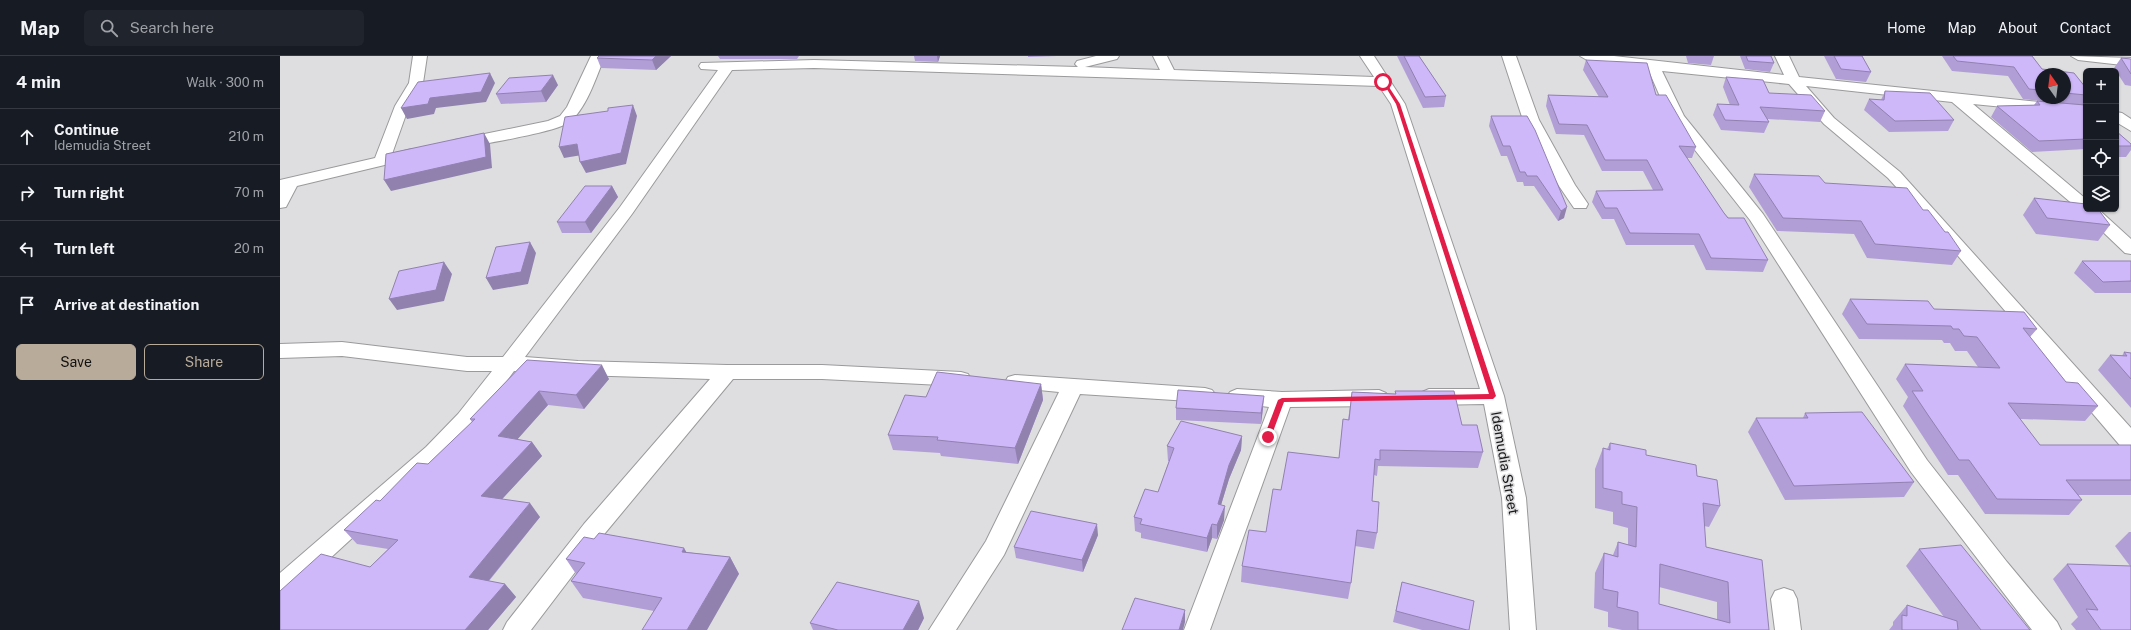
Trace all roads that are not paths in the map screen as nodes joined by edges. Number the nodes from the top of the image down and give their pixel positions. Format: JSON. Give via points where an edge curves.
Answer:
{"nodes":[{"id":1,"x":420,"y":56,"type":"edge"},
{"id":2,"x":598,"y":56,"type":"edge"},
{"id":3,"x":1112,"y":56,"type":"edge"},
{"id":4,"x":1160,"y":56,"type":"edge"},
{"id":5,"x":1367,"y":56,"type":"edge"},
{"id":6,"x":1509,"y":56,"type":"edge"},
{"id":7,"x":1587,"y":56,"type":"edge"},
{"id":8,"x":1782,"y":56,"type":"edge"},
{"id":9,"x":2078,"y":56,"type":"edge"},
{"id":10,"x":811,"y":60,"type":"edge"},
{"id":11,"x":2131,"y":62,"type":"edge"},
{"id":12,"x":706,"y":66,"type":"dead end"},
{"id":13,"x":728,"y":66,"type":"junction"},
{"id":14,"x":1653,"y":66,"type":"junction"},
{"id":15,"x":1056,"y":70,"type":"junction"},
{"id":16,"x":1169,"y":74,"type":"junction"},
{"id":17,"x":1794,"y":81,"type":"junction"},
{"id":18,"x":1383,"y":82,"type":"junction"},
{"id":19,"x":1956,"y":97,"type":"junction"},
{"id":20,"x":2083,"y":111,"type":"edge"},
{"id":21,"x":2121,"y":116,"type":"edge"},
{"id":22,"x":2131,"y":126,"type":"edge"},
{"id":23,"x":447,"y":146,"type":"edge"},
{"id":24,"x":423,"y":151,"type":"edge"},
{"id":25,"x":381,"y":162,"type":"junction"},
{"id":26,"x":285,"y":185,"type":"edge"},
{"id":27,"x":280,"y":203,"type":"edge"},
{"id":28,"x":1580,"y":204,"type":"dead end"},
{"id":29,"x":2083,"y":205,"type":"edge"},
{"id":30,"x":2091,"y":212,"type":"edge"},
{"id":31,"x":2131,"y":250,"type":"edge"},
{"id":32,"x":280,"y":351,"type":"edge"},
{"id":33,"x":507,"y":364,"type":"junction"},
{"id":34,"x":727,"y":372,"type":"junction"},
{"id":35,"x":1073,"y":386,"type":"junction"},
{"id":36,"x":1493,"y":396,"type":"junction"},
{"id":37,"x":1282,"y":400,"type":"junction"},
{"id":38,"x":2131,"y":443,"type":"edge"},
{"id":39,"x":280,"y":588,"type":"edge"},
{"id":40,"x":1784,"y":600,"type":"dead end"},
{"id":41,"x":516,"y":630,"type":"edge"},
{"id":42,"x":942,"y":630,"type":"edge"},
{"id":43,"x":1197,"y":630,"type":"edge"},
{"id":44,"x":1524,"y":630,"type":"edge"},
{"id":45,"x":1788,"y":630,"type":"edge"},
{"id":46,"x":2048,"y":630,"type":"edge"}],
"edges":[{"from":1,"to":25,"type":"street","via":[[416,83],[402,106]]},
{"from":2,"to":23,"type":"street","via":[[574,108],[565,119],[552,125]]},
{"from":3,"to":15,"type":"street"},
{"from":4,"to":16,"type":"street"},
{"from":5,"to":18,"type":"street","name":"Idemudia Street"},
{"from":6,"to":28,"type":"street","via":[[1531,120],[1566,186]]},
{"from":7,"to":14,"type":"street"},
{"from":8,"to":17,"type":"street"},
{"from":9,"to":11,"type":"street"},
{"from":10,"to":13,"type":"street"},
{"from":10,"to":15,"type":"street"},
{"from":12,"to":13,"type":"street"},
{"from":13,"to":33,"type":"street","via":[[626,210]]},
{"from":14,"to":17,"type":"street"},
{"from":14,"to":46,"type":"street","via":[[1677,117],[1757,218],[1919,466]]},
{"from":15,"to":16,"type":"street"},
{"from":16,"to":18,"type":"street"},
{"from":17,"to":19,"type":"street"},
{"from":17,"to":38,"type":"street","via":[[1829,121],[1894,175]]},
{"from":18,"to":36,"type":"street","name":"Idemudia Street","via":[[1398,104]]},
{"from":19,"to":20,"type":"street"},
{"from":19,"to":29,"type":"street"},
{"from":21,"to":22,"type":"street"},
{"from":24,"to":25,"type":"street"},
{"from":25,"to":26,"type":"street"},
{"from":26,"to":27,"type":"street"},
{"from":30,"to":31,"type":"street"},
{"from":32,"to":33,"type":"street","via":[[342,349],[468,364]]},
{"from":33,"to":34,"type":"street"},
{"from":33,"to":39,"type":"street","via":[[466,420],[434,453]]},
{"from":34,"to":35,"type":"street","via":[[822,372]]},
{"from":34,"to":41,"type":"street","via":[[642,474],[586,536]]},
{"from":35,"to":37,"type":"street"},
{"from":35,"to":42,"type":"street","via":[[994,548]]},
{"from":36,"to":37,"type":"street"},
{"from":36,"to":44,"type":"street","name":"Idemudia Street","via":[[1514,498]]},
{"from":37,"to":43,"type":"street"},
{"from":40,"to":45,"type":"street"}]}
